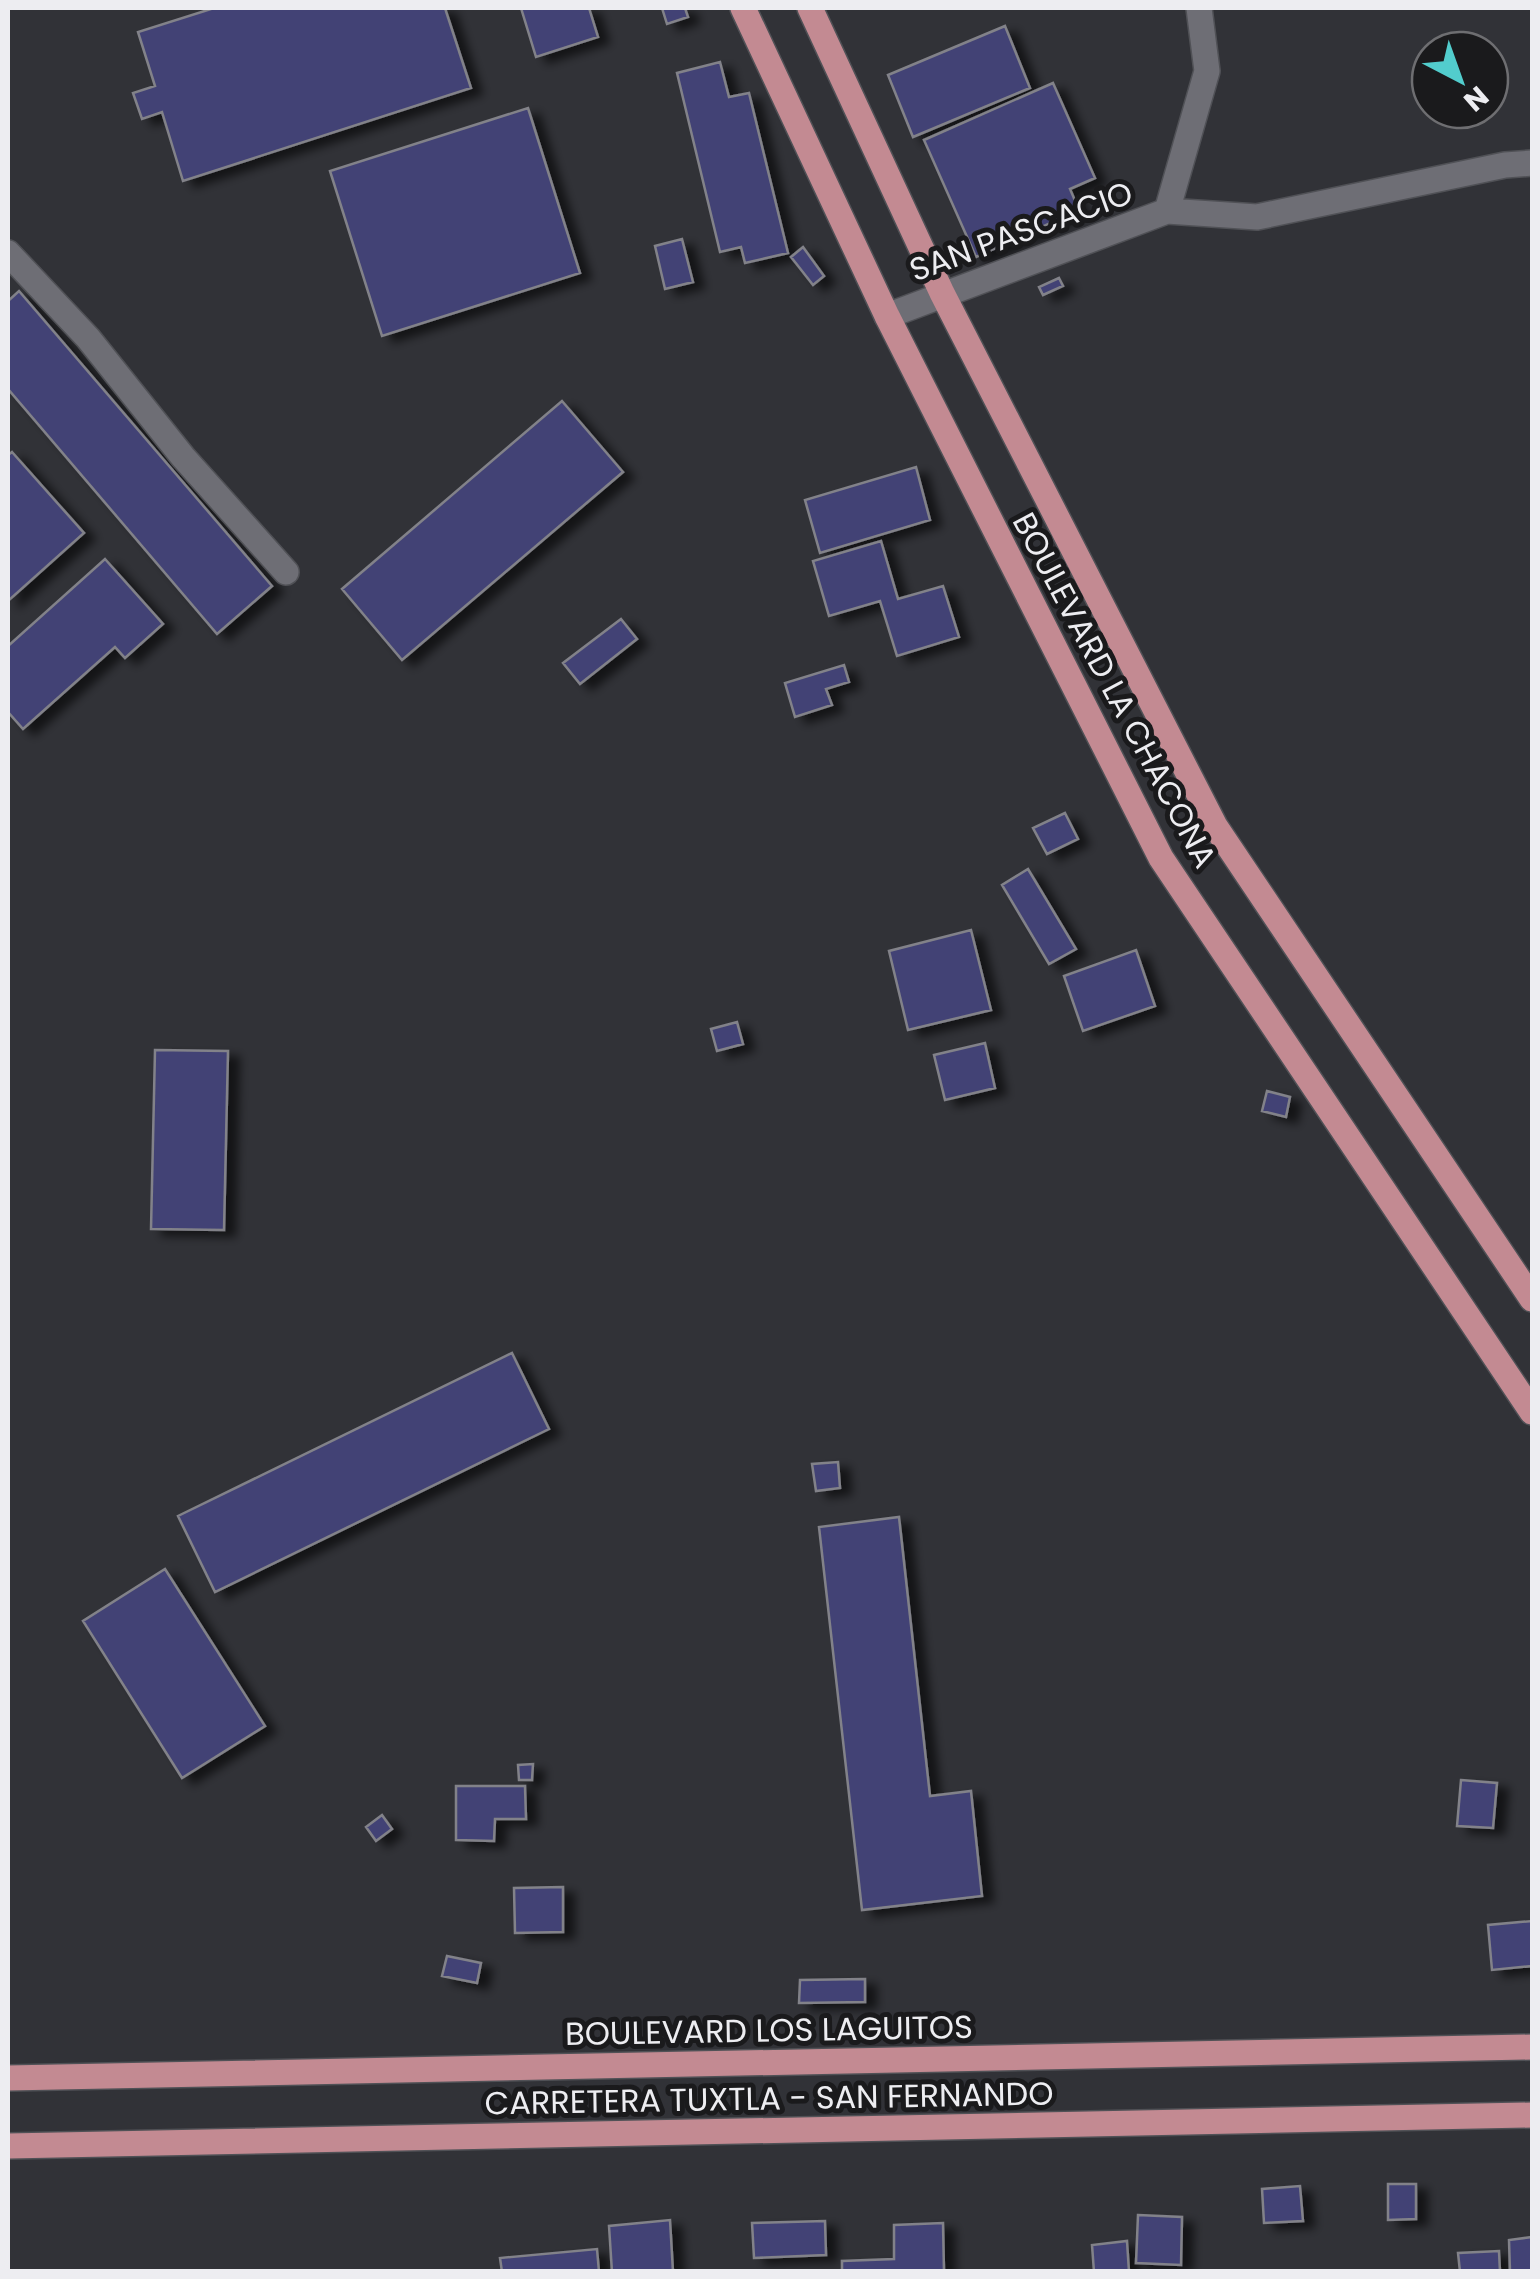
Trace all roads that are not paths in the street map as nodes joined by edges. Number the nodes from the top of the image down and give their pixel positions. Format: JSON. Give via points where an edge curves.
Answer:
{"nodes":[{"id":1,"x":743,"y":8,"type":"edge"},
{"id":2,"x":810,"y":8,"type":"edge"},
{"id":3,"x":1199,"y":8,"type":"edge"},
{"id":4,"x":1532,"y":164,"type":"edge"},
{"id":5,"x":1167,"y":211,"type":"junction"},
{"id":6,"x":8,"y":254,"type":"edge"},
{"id":7,"x":942,"y":294,"type":"junction"},
{"id":8,"x":887,"y":316,"type":"junction"},
{"id":9,"x":286,"y":572,"type":"dead end"},
{"id":10,"x":1532,"y":1299,"type":"edge"},
{"id":11,"x":1532,"y":1412,"type":"edge"},
{"id":12,"x":1532,"y":2047,"type":"edge"},
{"id":13,"x":8,"y":2078,"type":"edge"},
{"id":14,"x":1532,"y":2115,"type":"edge"},
{"id":15,"x":8,"y":2146,"type":"edge"}],
"edges":[{"from":1,"to":8,"type":"main road","name":"BOULEVARD LA CHACONA"},
{"from":2,"to":7,"type":"main road","name":"BOULEVARD LA CHACONA"},
{"from":3,"to":5,"type":"street","via":[[1207,70]]},
{"from":4,"to":5,"type":"street","name":"SAN PASCACIO","via":[[1257,218]]},
{"from":5,"to":7,"type":"street","name":"SAN PASCACIO"},
{"from":6,"to":9,"type":"street"},
{"from":7,"to":8,"type":"street","name":"SAN PASCACIO"},
{"from":7,"to":10,"type":"main road","name":"BOULEVARD LA CHACONA","via":[[1215,826]]},
{"from":8,"to":11,"type":"main road","name":"BOULEVARD LA CHACONA","via":[[1161,858]]},
{"from":12,"to":13,"type":"main road","name":"BOULEVARD LOS LAGUITOS"},
{"from":14,"to":15,"type":"main road","name":"CARRETERA TUXTLA - SAN FERNANDO"}]}
